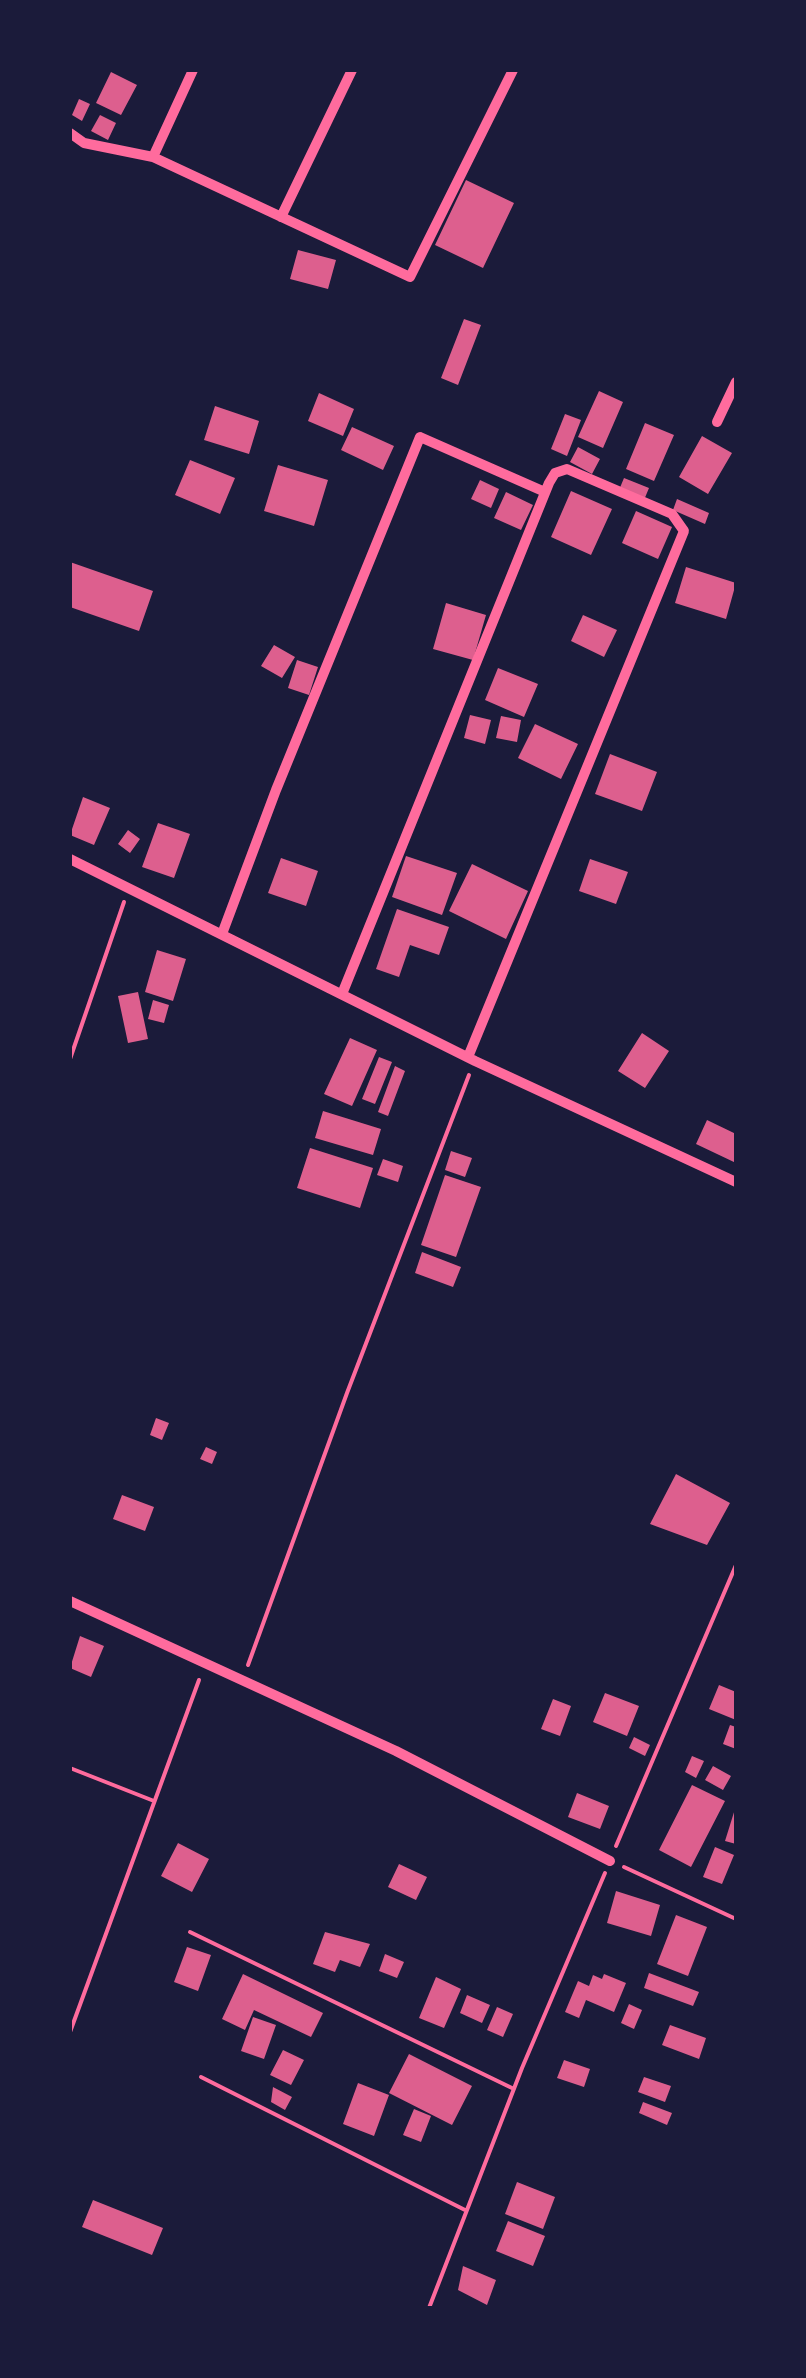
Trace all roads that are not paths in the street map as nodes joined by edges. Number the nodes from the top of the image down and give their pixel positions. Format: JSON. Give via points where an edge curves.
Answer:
{"nodes":[{"id":1,"x":194,"y":70,"type":"edge"},
{"id":2,"x":352,"y":70,"type":"edge"},
{"id":3,"x":513,"y":70,"type":"edge"},
{"id":4,"x":70,"y":133,"type":"edge"},
{"id":5,"x":153,"y":157,"type":"junction"},
{"id":6,"x":281,"y":217,"type":"junction"},
{"id":7,"x":736,"y":382,"type":"edge"},
{"id":8,"x":716,"y":422,"type":"dead end"},
{"id":9,"x":545,"y":492,"type":"junction"},
{"id":10,"x":70,"y":859,"type":"edge"},
{"id":11,"x":222,"y":934,"type":"junction"},
{"id":12,"x":342,"y":994,"type":"junction"},
{"id":13,"x":472,"y":1059,"type":"junction"},
{"id":14,"x":736,"y":1182,"type":"edge"},
{"id":15,"x":70,"y":1601,"type":"edge"},
{"id":16,"x":610,"y":1861,"type":"road end"}],
"edges":[{"from":1,"to":5,"type":"street"},
{"from":2,"to":6,"type":"street"},
{"from":3,"to":6,"type":"street","via":[[410,277]]},
{"from":4,"to":5,"type":"street","via":[[84,143]]},
{"from":5,"to":6,"type":"street"},
{"from":7,"to":8,"type":"street"},
{"from":9,"to":11,"type":"street","via":[[420,438]]},
{"from":9,"to":12,"type":"street"},
{"from":9,"to":13,"type":"street","via":[[555,473],[567,469],[672,514],[684,531]]},
{"from":10,"to":11,"type":"street"},
{"from":11,"to":12,"type":"street"},
{"from":12,"to":13,"type":"street"},
{"from":13,"to":14,"type":"street"},
{"from":15,"to":16,"type":"street","via":[[396,1751]]}]}
